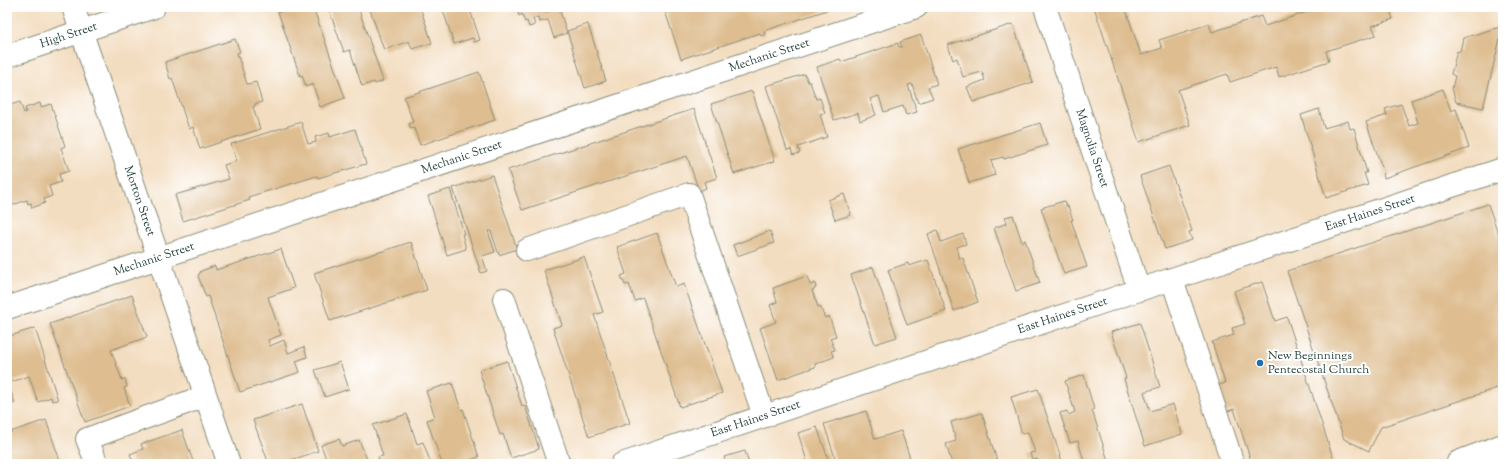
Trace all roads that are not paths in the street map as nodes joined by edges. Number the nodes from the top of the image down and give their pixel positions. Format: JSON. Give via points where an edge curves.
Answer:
{"nodes":[{"id":1,"x":73,"y":7,"type":"edge"},
{"id":2,"x":154,"y":7,"type":"edge"},
{"id":3,"x":916,"y":7,"type":"edge"},
{"id":4,"x":1045,"y":7,"type":"edge"},
{"id":5,"x":81,"y":31,"type":"junction"},
{"id":6,"x":7,"y":56,"type":"edge"},
{"id":7,"x":1503,"y":169,"type":"edge"},
{"id":8,"x":527,"y":250,"type":"dead end"},
{"id":9,"x":159,"y":259,"type":"junction"},
{"id":10,"x":1172,"y":279,"type":"junction"},
{"id":11,"x":1139,"y":290,"type":"junction"},
{"id":12,"x":504,"y":299,"type":"dead end"},
{"id":13,"x":7,"y":308,"type":"edge"},
{"id":14,"x":205,"y":396,"type":"junction"},
{"id":15,"x":764,"y":416,"type":"junction"},
{"id":16,"x":1503,"y":445,"type":"edge"},
{"id":17,"x":1458,"y":462,"type":"dead end"},
{"id":18,"x":97,"y":464,"type":"edge"},
{"id":19,"x":229,"y":464,"type":"edge"},
{"id":20,"x":559,"y":464,"type":"edge"},
{"id":21,"x":624,"y":464,"type":"edge"},
{"id":22,"x":1233,"y":464,"type":"edge"}],
"edges":[{"from":1,"to":5,"type":"street","name":"Morton Street"},
{"from":2,"to":5,"type":"street","name":"High Street"},
{"from":3,"to":9,"type":"street","name":"Mechanic Street"},
{"from":4,"to":11,"type":"street","name":"Magnolia Street"},
{"from":5,"to":6,"type":"street","name":"High Street"},
{"from":5,"to":9,"type":"street","name":"Morton Street"},
{"from":7,"to":10,"type":"street","name":"East Haines Street"},
{"from":8,"to":15,"type":"street","via":[[689,194]]},
{"from":9,"to":13,"type":"street","name":"Mechanic Street"},
{"from":9,"to":14,"type":"street","name":"Morton Street"},
{"from":10,"to":11,"type":"street","name":"East Haines Street"},
{"from":10,"to":22,"type":"street"},
{"from":11,"to":15,"type":"street","name":"East Haines Street"},
{"from":12,"to":20,"type":"street"},
{"from":14,"to":18,"type":"street","via":[[87,439]]},
{"from":14,"to":19,"type":"street","name":"Morton Street"},
{"from":15,"to":21,"type":"street","name":"East Haines Street"},
{"from":16,"to":17,"type":"street"}]}
